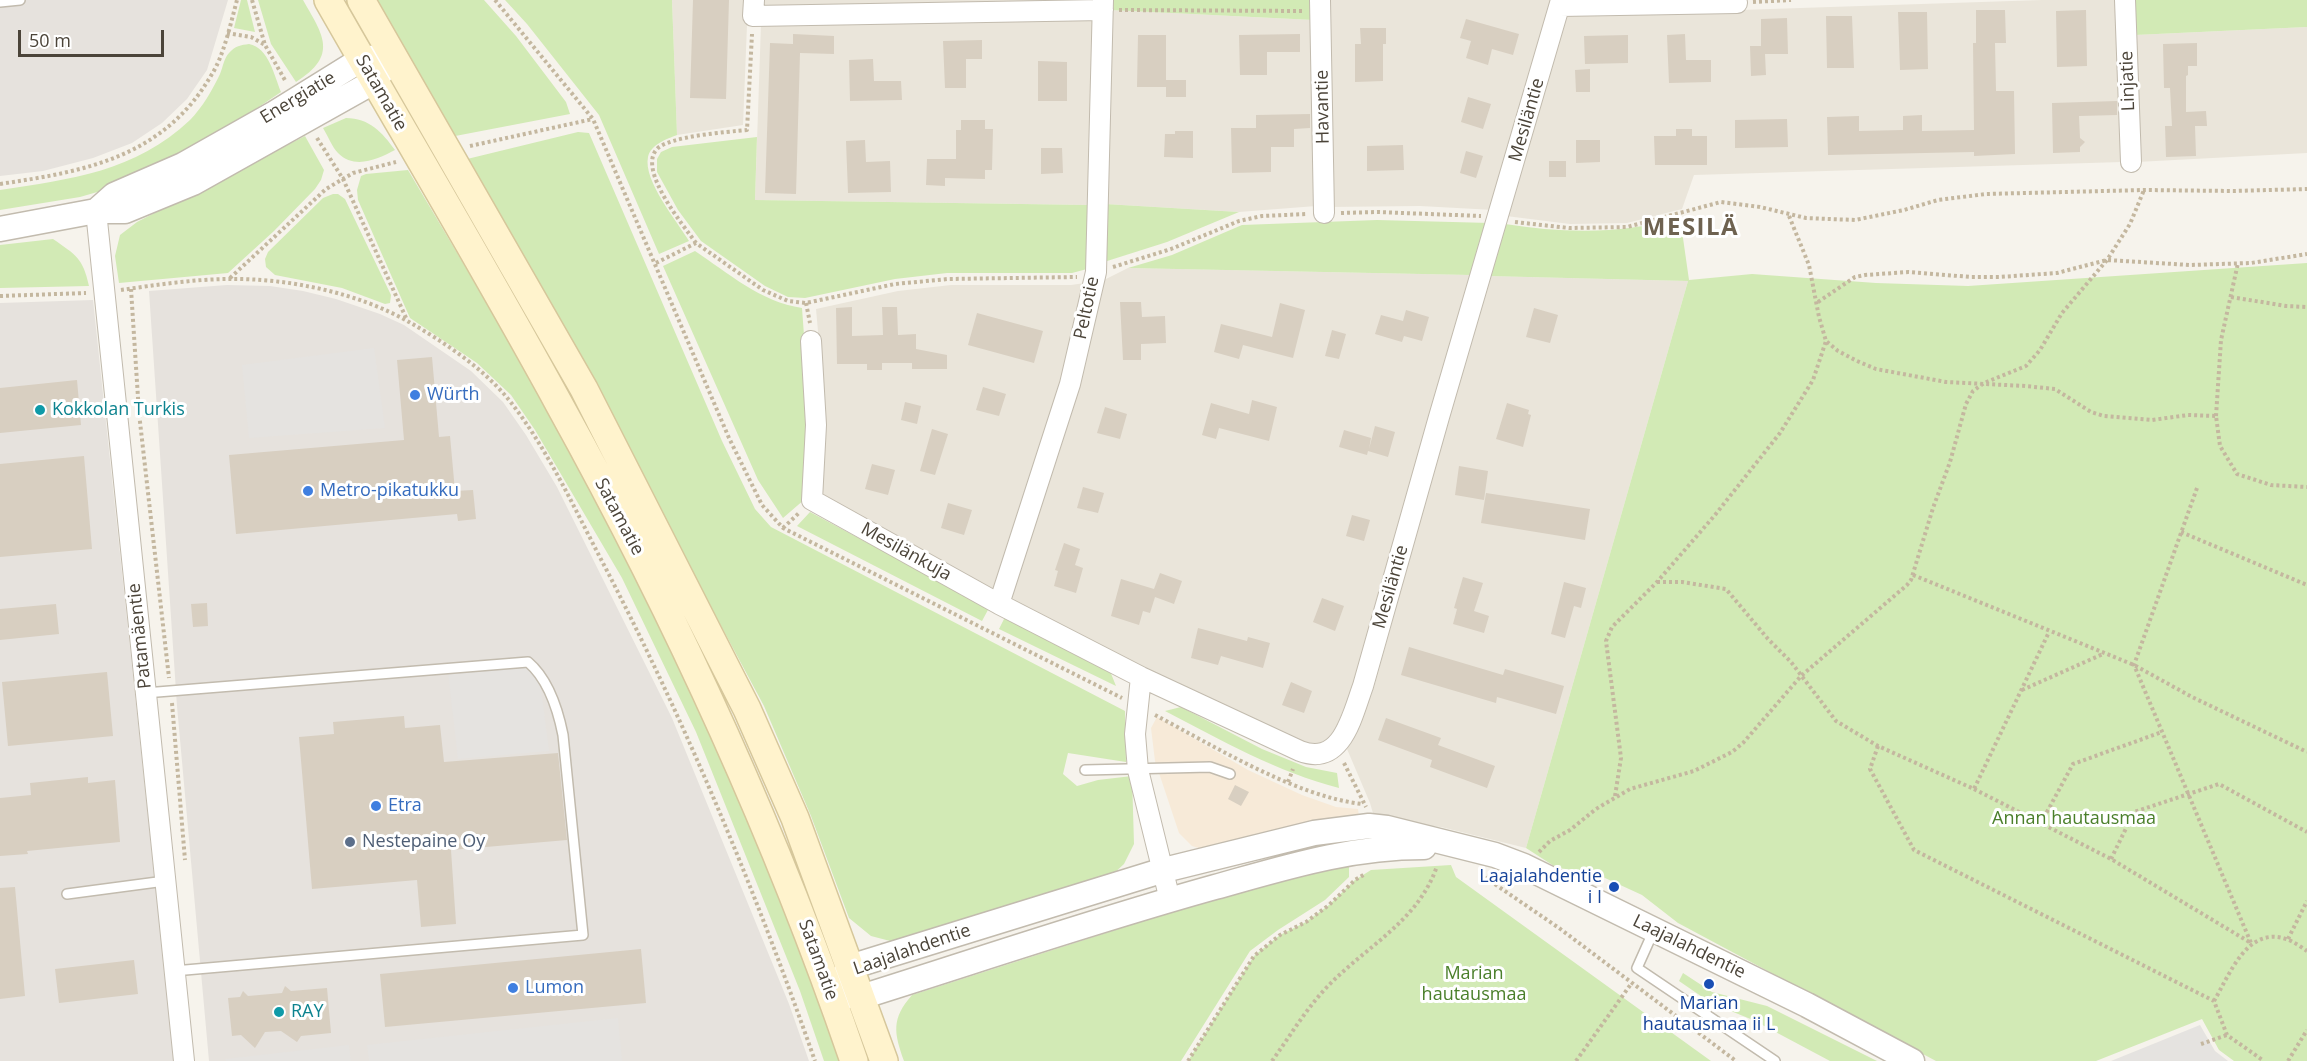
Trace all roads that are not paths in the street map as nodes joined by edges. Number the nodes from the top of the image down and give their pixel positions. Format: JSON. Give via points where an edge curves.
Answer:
{"nodes":[{"id":1,"x":21,"y":0,"type":"edge"},
{"id":2,"x":328,"y":0,"type":"edge"},
{"id":3,"x":362,"y":0,"type":"edge"},
{"id":4,"x":2125,"y":0,"type":"edge"},
{"id":5,"x":0,"y":2,"type":"edge"},
{"id":6,"x":1560,"y":3,"type":"edge"},
{"id":7,"x":1737,"y":3,"type":"road end"},
{"id":8,"x":1103,"y":5,"type":"edge"},
{"id":9,"x":1320,"y":6,"type":"edge"},
{"id":10,"x":754,"y":8,"type":"edge"},
{"id":11,"x":393,"y":56,"type":"junction"},
{"id":12,"x":368,"y":70,"type":"junction"},
{"id":13,"x":2131,"y":162,"type":"dead end"},
{"id":14,"x":96,"y":211,"type":"junction"},
{"id":15,"x":1324,"y":213,"type":"road end"},
{"id":16,"x":0,"y":229,"type":"edge"},
{"id":17,"x":811,"y":341,"type":"dead end"},
{"id":18,"x":999,"y":604,"type":"junction"},
{"id":19,"x":1141,"y":677,"type":"junction"},
{"id":20,"x":145,"y":693,"type":"junction"},
{"id":21,"x":1085,"y":770,"type":"dead end"},
{"id":22,"x":1138,"y":770,"type":"junction"},
{"id":23,"x":1230,"y":774,"type":"dead end"},
{"id":24,"x":1460,"y":846,"type":"junction"},
{"id":25,"x":1164,"y":870,"type":"junction"},
{"id":26,"x":165,"y":881,"type":"junction"},
{"id":27,"x":67,"y":894,"type":"dead end"},
{"id":28,"x":1170,"y":900,"type":"junction"},
{"id":29,"x":1654,"y":930,"type":"junction"},
{"id":30,"x":850,"y":967,"type":"junction"},
{"id":31,"x":173,"y":971,"type":"junction"},
{"id":32,"x":830,"y":994,"type":"junction"},
{"id":33,"x":861,"y":996,"type":"junction"},
{"id":34,"x":184,"y":1061,"type":"edge"},
{"id":35,"x":854,"y":1061,"type":"edge"},
{"id":36,"x":884,"y":1061,"type":"edge"},
{"id":37,"x":1775,"y":1061,"type":"edge"},
{"id":38,"x":1912,"y":1061,"type":"edge"}],
"edges":[{"from":1,"to":5,"type":"lane"},
{"from":2,"to":12,"type":"main road","name":"Satamatie"},
{"from":3,"to":11,"type":"main road","name":"Satamatie"},
{"from":4,"to":13,"type":"street","name":"Linjatie"},
{"from":6,"to":7,"type":"street"},
{"from":6,"to":19,"type":"street","name":"Mesiläntie","via":[[1348,728],[1336,747],[1311,755]]},
{"from":8,"to":10,"type":"street"},
{"from":8,"to":18,"type":"street","name":"Peltotie","via":[[1096,272],[1070,384]]},
{"from":9,"to":15,"type":"street","name":"Havantie"},
{"from":11,"to":12,"type":"street","name":"Energiatie"},
{"from":11,"to":30,"type":"main road","name":"Satamatie","via":[[584,389],[747,709],[795,818]]},
{"from":12,"to":14,"type":"street","name":"Energiatie","via":[[193,183],[125,210]]},
{"from":12,"to":32,"type":"main road","name":"Satamatie","via":[[560,404],[656,588],[726,734]]},
{"from":14,"to":16,"type":"street","name":"Energiatie"},
{"from":14,"to":20,"type":"street","name":"Patamäentie"},
{"from":17,"to":18,"type":"street","name":"Mesilänkuja","via":[[816,425],[812,501]]},
{"from":18,"to":19,"type":"street","name":"Mesilänkuja"},
{"from":19,"to":22,"type":"street","via":[[1135,734]]},
{"from":20,"to":26,"type":"street","name":"Patamäentie"},
{"from":20,"to":31,"type":"lane","via":[[528,662],[543,680],[563,735],[583,935]]},
{"from":21,"to":22,"type":"lane"},
{"from":22,"to":23,"type":"lane","via":[[1210,767]]},
{"from":22,"to":25,"type":"street"},
{"from":24,"to":25,"type":"street","name":"Laajalahdentie","via":[[1369,826],[1314,833]]},
{"from":24,"to":28,"type":"street","name":"Laajalahdentie","via":[[1369,849],[1317,859]]},
{"from":24,"to":29,"type":"street","name":"Laajalahdentie","via":[[1524,866]]},
{"from":25,"to":28,"type":"street"},
{"from":25,"to":30,"type":"street","name":"Laajalahdentie"},
{"from":26,"to":27,"type":"lane"},
{"from":26,"to":31,"type":"street","name":"Patamäentie"},
{"from":28,"to":33,"type":"street","name":"Laajalahdentie"},
{"from":29,"to":37,"type":"lane","via":[[1637,968]]},
{"from":29,"to":38,"type":"street","name":"Laajalahdentie"},
{"from":30,"to":32,"type":"street","name":"Laajalahdentie"},
{"from":30,"to":33,"type":"main road","name":"Satamatie"},
{"from":31,"to":34,"type":"street","name":"Patamäentie"},
{"from":32,"to":33,"type":"street","name":"Laajalahdentie"},
{"from":32,"to":35,"type":"main road","name":"Satamatie"},
{"from":33,"to":36,"type":"main road","name":"Satamatie"}]}
